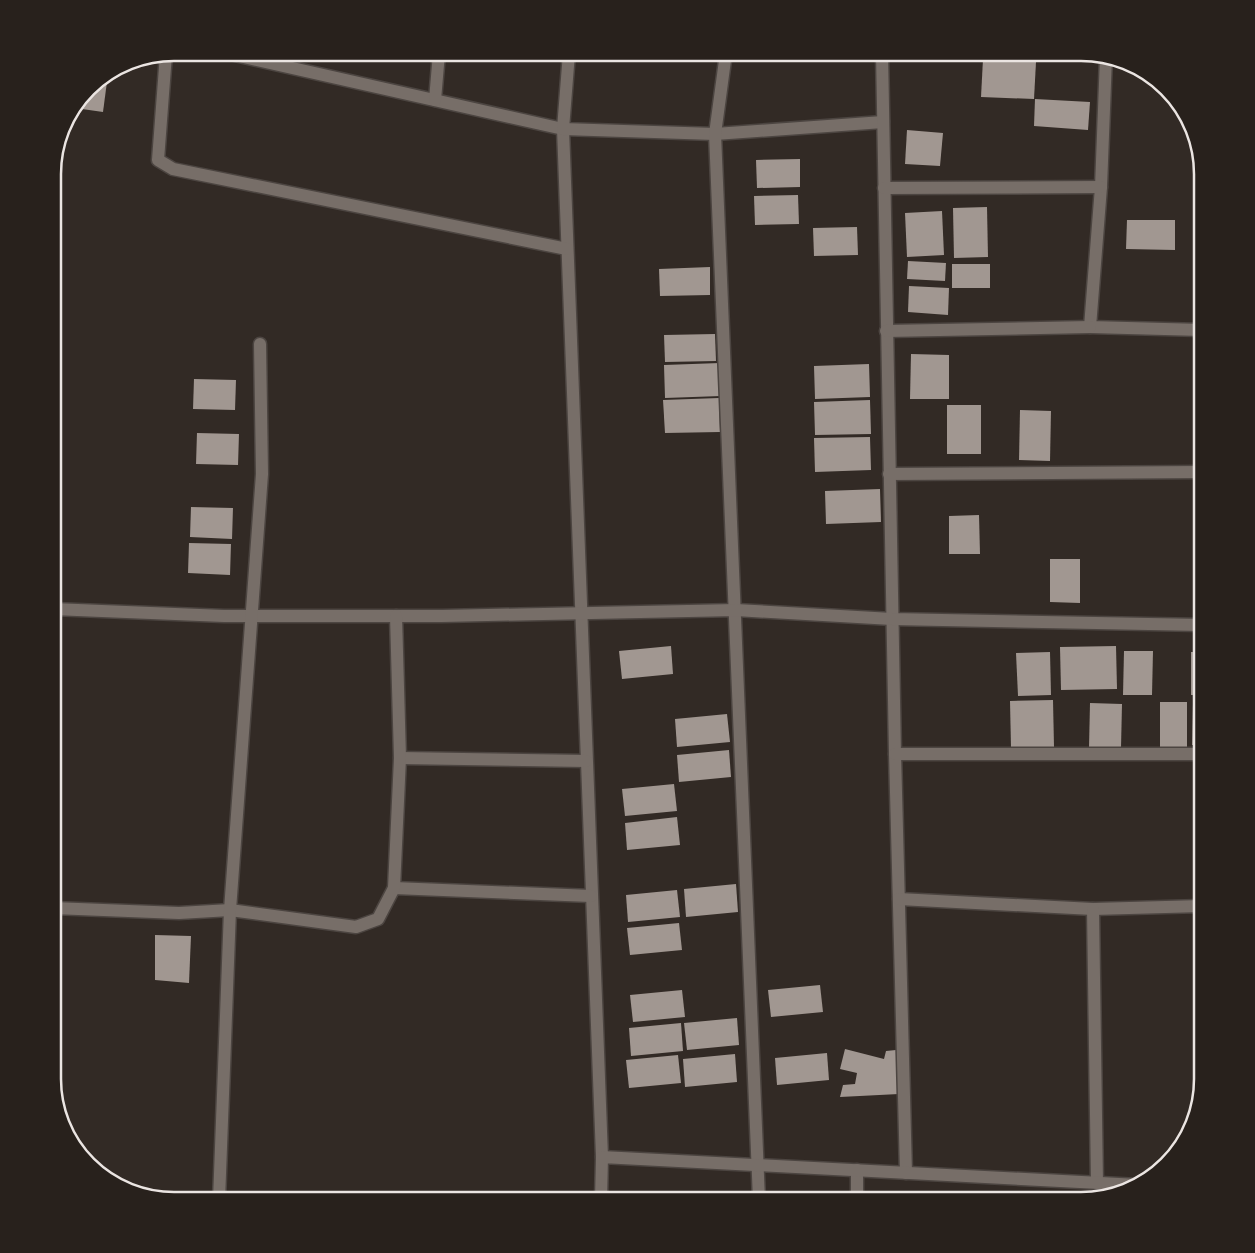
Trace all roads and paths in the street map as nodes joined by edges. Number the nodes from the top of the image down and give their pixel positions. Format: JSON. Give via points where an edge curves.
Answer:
{"nodes":[{"id":1,"x":165,"y":61,"type":"edge"},
{"id":2,"x":265,"y":61,"type":"edge"},
{"id":3,"x":438,"y":61,"type":"edge"},
{"id":4,"x":568,"y":61,"type":"edge"},
{"id":5,"x":725,"y":61,"type":"edge"},
{"id":6,"x":882,"y":61,"type":"edge"},
{"id":7,"x":1106,"y":64,"type":"edge"},
{"id":8,"x":434,"y":100,"type":"junction"},
{"id":9,"x":883,"y":122,"type":"junction"},
{"id":10,"x":563,"y":129,"type":"junction"},
{"id":11,"x":715,"y":134,"type":"junction"},
{"id":12,"x":1101,"y":186,"type":"junction"},
{"id":13,"x":884,"y":188,"type":"junction"},
{"id":14,"x":567,"y":249,"type":"junction"},
{"id":15,"x":1090,"y":327,"type":"junction"},
{"id":16,"x":1194,"y":330,"type":"edge"},
{"id":17,"x":886,"y":331,"type":"junction"},
{"id":18,"x":260,"y":344,"type":"dead end"},
{"id":19,"x":1194,"y":472,"type":"edge"},
{"id":20,"x":889,"y":474,"type":"junction"},
{"id":21,"x":61,"y":609,"type":"edge"},
{"id":22,"x":736,"y":610,"type":"junction"},
{"id":23,"x":581,"y":614,"type":"junction"},
{"id":24,"x":252,"y":616,"type":"junction"},
{"id":25,"x":396,"y":616,"type":"junction"},
{"id":26,"x":892,"y":619,"type":"junction"},
{"id":27,"x":1194,"y":625,"type":"edge"},
{"id":28,"x":895,"y":754,"type":"junction"},
{"id":29,"x":1194,"y":754,"type":"edge"},
{"id":30,"x":400,"y":758,"type":"junction"},
{"id":31,"x":586,"y":761,"type":"junction"},
{"id":32,"x":394,"y":888,"type":"junction"},
{"id":33,"x":592,"y":896,"type":"junction"},
{"id":34,"x":899,"y":899,"type":"junction"},
{"id":35,"x":1194,"y":906,"type":"edge"},
{"id":36,"x":61,"y":908,"type":"edge"},
{"id":37,"x":1093,"y":909,"type":"junction"},
{"id":38,"x":230,"y":910,"type":"junction"},
{"id":39,"x":602,"y":1157,"type":"junction"},
{"id":40,"x":758,"y":1165,"type":"junction"},
{"id":41,"x":857,"y":1170,"type":"junction"},
{"id":42,"x":906,"y":1173,"type":"junction"},
{"id":43,"x":1097,"y":1182,"type":"junction"},
{"id":44,"x":1122,"y":1184,"type":"edge"},
{"id":45,"x":219,"y":1192,"type":"edge"},
{"id":46,"x":601,"y":1192,"type":"edge"},
{"id":47,"x":759,"y":1192,"type":"edge"},
{"id":48,"x":858,"y":1192,"type":"edge"}],
"edges":[{"from":1,"to":14,"type":"street","via":[[158,160],[173,170]]},
{"from":2,"to":8,"type":"street"},
{"from":3,"to":8,"type":"street"},
{"from":4,"to":10,"type":"street"},
{"from":5,"to":11,"type":"street"},
{"from":6,"to":9,"type":"street"},
{"from":7,"to":12,"type":"street"},
{"from":8,"to":10,"type":"street"},
{"from":9,"to":11,"type":"street"},
{"from":9,"to":13,"type":"street"},
{"from":10,"to":11,"type":"street"},
{"from":10,"to":14,"type":"street"},
{"from":11,"to":22,"type":"street"},
{"from":12,"to":13,"type":"street"},
{"from":12,"to":15,"type":"street"},
{"from":13,"to":17,"type":"street"},
{"from":14,"to":23,"type":"street"},
{"from":15,"to":16,"type":"street"},
{"from":15,"to":17,"type":"street"},
{"from":17,"to":20,"type":"street"},
{"from":18,"to":24,"type":"street","via":[[262,474]]},
{"from":19,"to":20,"type":"street"},
{"from":20,"to":26,"type":"street"},
{"from":21,"to":24,"type":"street"},
{"from":22,"to":23,"type":"street"},
{"from":22,"to":26,"type":"street"},
{"from":22,"to":40,"type":"street"},
{"from":23,"to":25,"type":"street"},
{"from":23,"to":31,"type":"street"},
{"from":24,"to":25,"type":"street"},
{"from":24,"to":38,"type":"street"},
{"from":25,"to":30,"type":"street"},
{"from":26,"to":27,"type":"street"},
{"from":26,"to":28,"type":"street"},
{"from":28,"to":29,"type":"street"},
{"from":28,"to":34,"type":"street"},
{"from":30,"to":31,"type":"street"},
{"from":30,"to":32,"type":"street"},
{"from":31,"to":33,"type":"street"},
{"from":32,"to":33,"type":"street"},
{"from":32,"to":38,"type":"street","via":[[378,919],[356,927]]},
{"from":33,"to":39,"type":"street"},
{"from":34,"to":37,"type":"street"},
{"from":34,"to":42,"type":"street"},
{"from":35,"to":37,"type":"street"},
{"from":36,"to":38,"type":"street","via":[[180,913]]},
{"from":37,"to":43,"type":"street"},
{"from":38,"to":45,"type":"street"},
{"from":39,"to":40,"type":"street"},
{"from":39,"to":46,"type":"street"},
{"from":40,"to":41,"type":"street"},
{"from":40,"to":47,"type":"street"},
{"from":41,"to":42,"type":"street"},
{"from":41,"to":48,"type":"street"},
{"from":42,"to":43,"type":"street"},
{"from":43,"to":44,"type":"street"}]}
